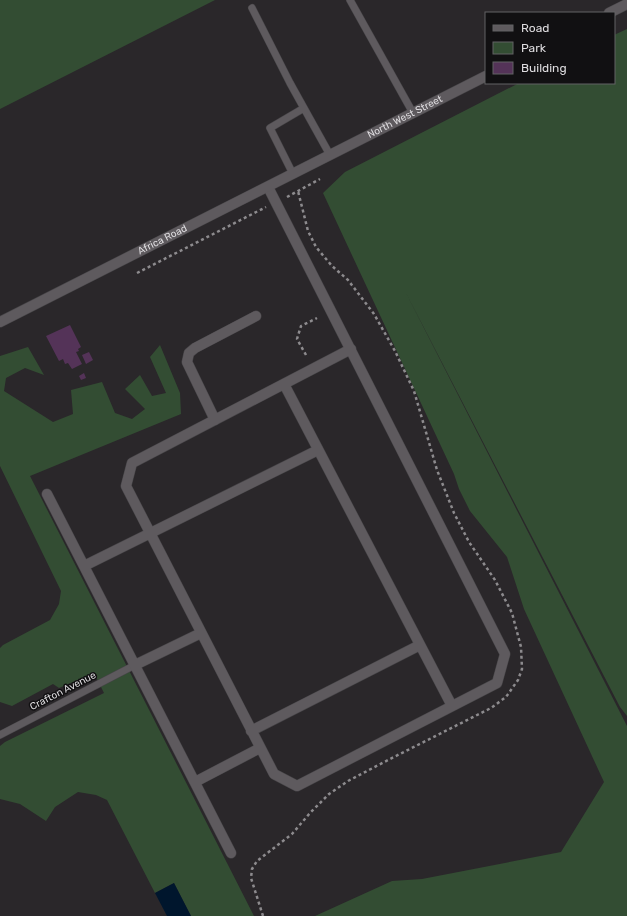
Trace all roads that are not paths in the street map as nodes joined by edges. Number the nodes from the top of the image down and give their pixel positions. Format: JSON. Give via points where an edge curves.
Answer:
{"nodes":[{"id":1,"x":350,"y":0,"type":"edge"},
{"id":2,"x":623,"y":3,"type":"edge"},
{"id":3,"x":252,"y":8,"type":"dead end"},
{"id":4,"x":610,"y":12,"type":"edge"},
{"id":5,"x":485,"y":77,"type":"edge"},
{"id":6,"x":304,"y":108,"type":"junction"},
{"id":7,"x":414,"y":113,"type":"junction"},
{"id":8,"x":327,"y":157,"type":"junction"},
{"id":9,"x":293,"y":174,"type":"junction"},
{"id":10,"x":268,"y":187,"type":"junction"},
{"id":11,"x":256,"y":316,"type":"dead end"},
{"id":12,"x":0,"y":322,"type":"edge"},
{"id":13,"x":351,"y":349,"type":"junction"},
{"id":14,"x":284,"y":384,"type":"junction"},
{"id":15,"x":215,"y":420,"type":"junction"},
{"id":16,"x":318,"y":450,"type":"junction"},
{"id":17,"x":47,"y":494,"type":"dead end"},
{"id":18,"x":150,"y":534,"type":"junction"},
{"id":19,"x":84,"y":566,"type":"junction"},
{"id":20,"x":201,"y":633,"type":"junction"},
{"id":21,"x":420,"y":645,"type":"junction"},
{"id":22,"x":135,"y":665,"type":"junction"},
{"id":23,"x":452,"y":706,"type":"junction"},
{"id":24,"x":252,"y":731,"type":"junction"},
{"id":25,"x":0,"y":735,"type":"edge"},
{"id":26,"x":260,"y":748,"type":"junction"},
{"id":27,"x":195,"y":782,"type":"junction"},
{"id":28,"x":232,"y":853,"type":"dead end"}],
"edges":[{"from":1,"to":7,"type":"lane"},
{"from":2,"to":4,"type":"street"},
{"from":3,"to":6,"type":"lane"},
{"from":5,"to":7,"type":"street","name":"North West Street"},
{"from":6,"to":8,"type":"lane"},
{"from":6,"to":9,"type":"lane","via":[[270,128]]},
{"from":7,"to":8,"type":"street","name":"North West Street"},
{"from":8,"to":9,"type":"street","name":"Africa Road"},
{"from":9,"to":10,"type":"street","name":"Africa Road"},
{"from":10,"to":12,"type":"street","name":"Africa Road"},
{"from":10,"to":13,"type":"street"},
{"from":11,"to":15,"type":"street","via":[[188,353],[187,362]]},
{"from":13,"to":14,"type":"street"},
{"from":13,"to":23,"type":"street","via":[[505,654],[497,683]]},
{"from":14,"to":15,"type":"street"},
{"from":14,"to":16,"type":"street"},
{"from":15,"to":18,"type":"street","via":[[132,463],[126,486]]},
{"from":16,"to":18,"type":"street"},
{"from":16,"to":21,"type":"street"},
{"from":17,"to":19,"type":"street"},
{"from":18,"to":19,"type":"street"},
{"from":18,"to":20,"type":"street"},
{"from":19,"to":22,"type":"street"},
{"from":20,"to":22,"type":"street"},
{"from":20,"to":24,"type":"street"},
{"from":21,"to":23,"type":"street"},
{"from":21,"to":24,"type":"street"},
{"from":22,"to":25,"type":"lane","name":"Crafton Avenue"},
{"from":22,"to":27,"type":"street"},
{"from":23,"to":26,"type":"street","via":[[297,786],[274,774]]},
{"from":24,"to":26,"type":"street"},
{"from":26,"to":27,"type":"street"},
{"from":27,"to":28,"type":"street"}]}
